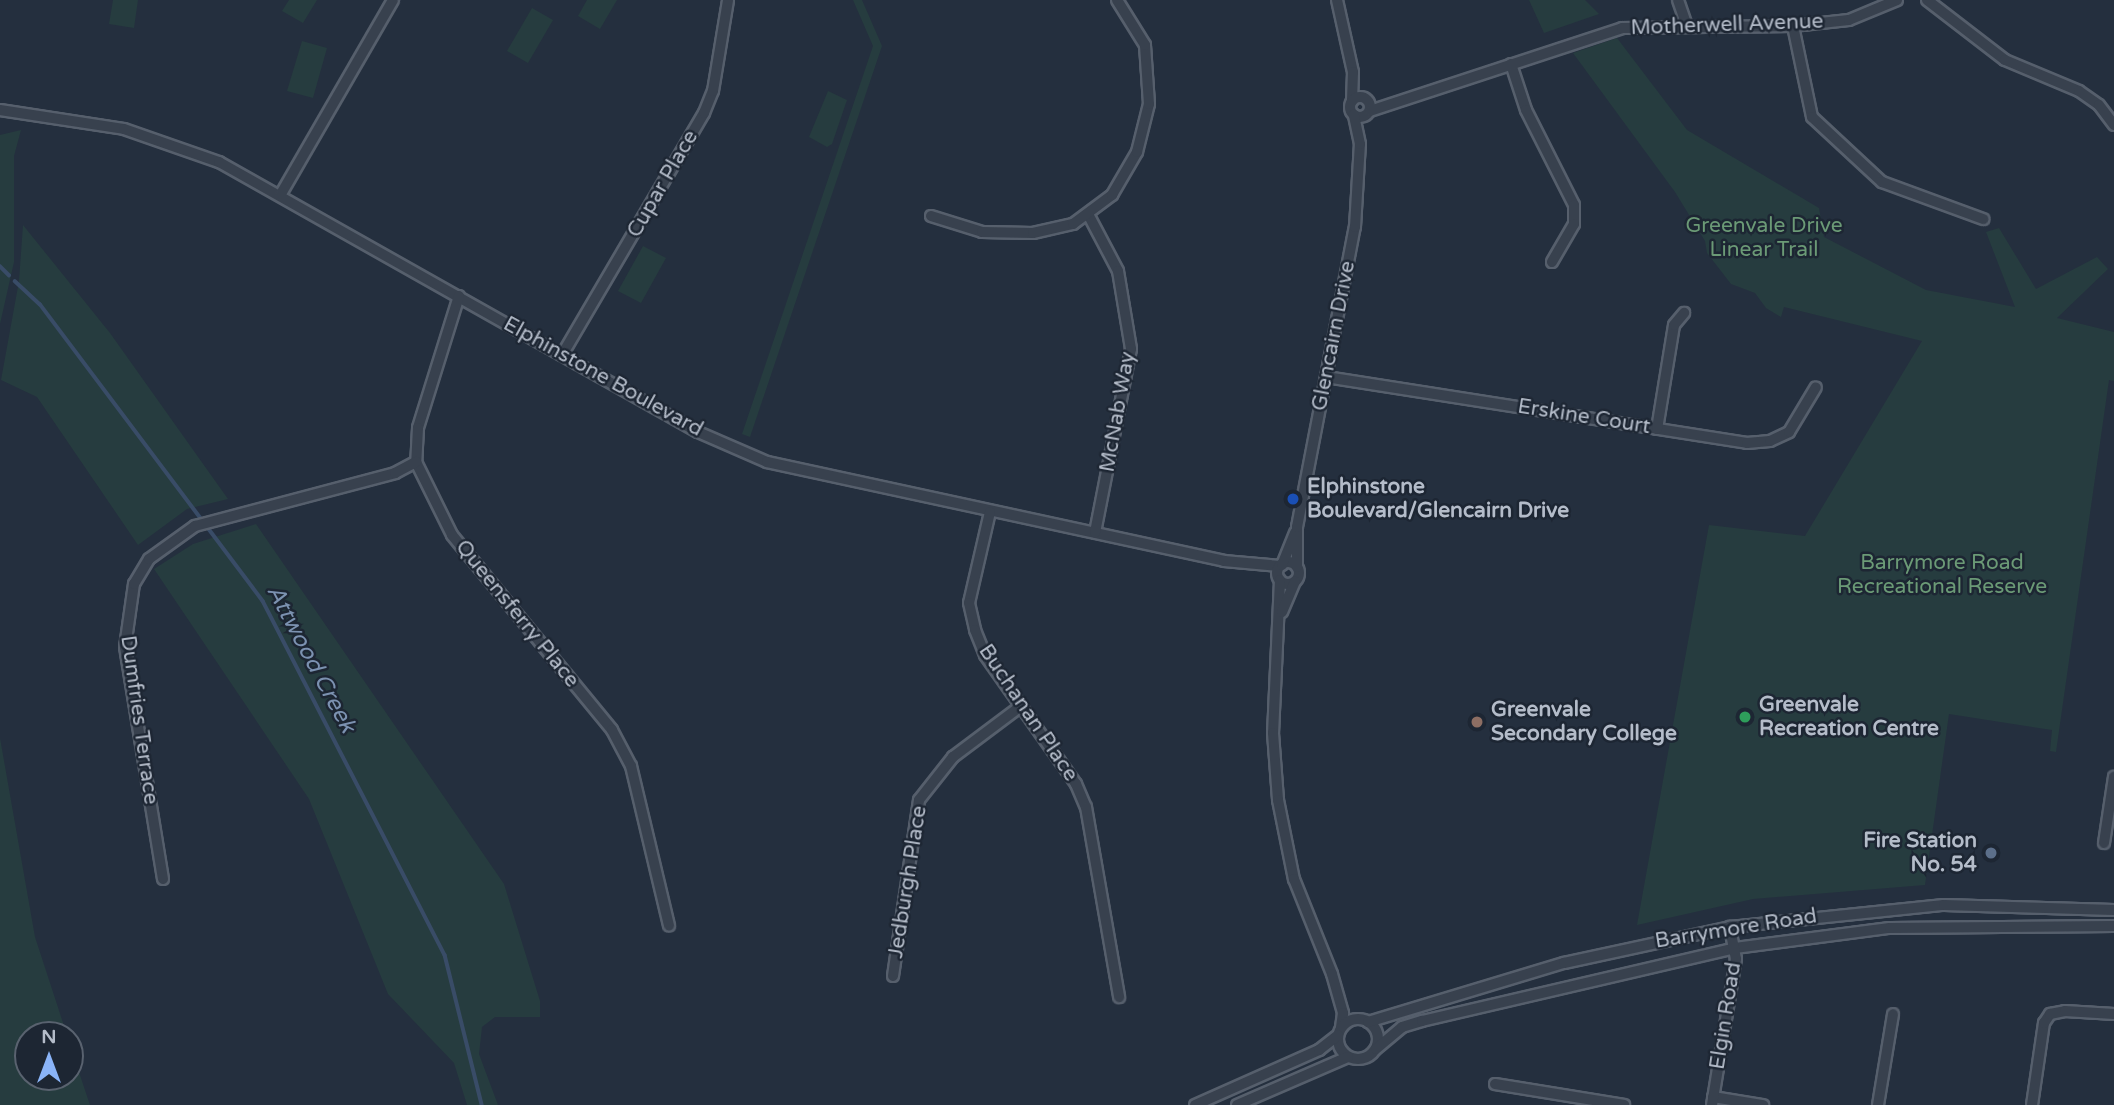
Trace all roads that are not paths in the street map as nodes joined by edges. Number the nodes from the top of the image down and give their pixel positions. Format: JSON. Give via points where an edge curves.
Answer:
{"nodes":[{"id":1,"x":393,"y":0,"type":"edge"},
{"id":2,"x":728,"y":0,"type":"edge"},
{"id":3,"x":1117,"y":0,"type":"edge"},
{"id":4,"x":1337,"y":0,"type":"edge"},
{"id":5,"x":1678,"y":0,"type":"edge"},
{"id":6,"x":1897,"y":0,"type":"edge"},
{"id":7,"x":1927,"y":0,"type":"edge"},
{"id":8,"x":1687,"y":26,"type":"junction"},
{"id":9,"x":1793,"y":26,"type":"junction"},
{"id":10,"x":1511,"y":64,"type":"junction"},
{"id":11,"x":1353,"y":72,"type":"junction"},
{"id":12,"x":1352,"y":101,"type":"junction"},
{"id":13,"x":1367,"y":106,"type":"junction"},
{"id":14,"x":0,"y":110,"type":"edge"},
{"id":15,"x":1354,"y":116,"type":"junction"},
{"id":16,"x":2114,"y":125,"type":"edge"},
{"id":17,"x":1360,"y":144,"type":"junction"},
{"id":18,"x":281,"y":194,"type":"junction"},
{"id":19,"x":1088,"y":214,"type":"junction"},
{"id":20,"x":931,"y":216,"type":"dead end"},
{"id":21,"x":1983,"y":219,"type":"dead end"},
{"id":22,"x":1552,"y":262,"type":"dead end"},
{"id":23,"x":459,"y":296,"type":"junction"},
{"id":24,"x":1684,"y":313,"type":"dead end"},
{"id":25,"x":562,"y":355,"type":"junction"},
{"id":26,"x":1326,"y":377,"type":"junction"},
{"id":27,"x":1816,"y":387,"type":"dead end"},
{"id":28,"x":1657,"y":429,"type":"junction"},
{"id":29,"x":416,"y":462,"type":"junction"},
{"id":30,"x":990,"y":512,"type":"junction"},
{"id":31,"x":1297,"y":527,"type":"junction"},
{"id":32,"x":1095,"y":533,"type":"junction"},
{"id":33,"x":1297,"y":567,"type":"junction"},
{"id":34,"x":1280,"y":572,"type":"junction"},
{"id":35,"x":1295,"y":582,"type":"junction"},
{"id":36,"x":1281,"y":614,"type":"junction"},
{"id":37,"x":1021,"y":706,"type":"junction"},
{"id":38,"x":2114,"y":777,"type":"edge"},
{"id":39,"x":2104,"y":843,"type":"dead end"},
{"id":40,"x":163,"y":879,"type":"dead end"},
{"id":41,"x":2114,"y":910,"type":"edge"},
{"id":42,"x":668,"y":926,"type":"dead end"},
{"id":43,"x":2114,"y":926,"type":"edge"},
{"id":44,"x":1730,"y":927,"type":"junction"},
{"id":45,"x":1735,"y":948,"type":"junction"},
{"id":46,"x":893,"y":976,"type":"dead end"},
{"id":47,"x":1337,"y":991,"type":"junction"},
{"id":48,"x":1119,"y":997,"type":"dead end"},
{"id":49,"x":1893,"y":1014,"type":"dead end"},
{"id":50,"x":2114,"y":1014,"type":"edge"},
{"id":51,"x":1364,"y":1020,"type":"junction"},
{"id":52,"x":1340,"y":1031,"type":"junction"},
{"id":53,"x":1376,"y":1049,"type":"junction"},
{"id":54,"x":1348,"y":1057,"type":"junction"},
{"id":55,"x":1495,"y":1084,"type":"dead end"},
{"id":56,"x":1712,"y":1101,"type":"edge"},
{"id":57,"x":1195,"y":1105,"type":"edge"},
{"id":58,"x":1237,"y":1105,"type":"edge"},
{"id":59,"x":1624,"y":1105,"type":"edge"},
{"id":60,"x":1763,"y":1105,"type":"edge"},
{"id":61,"x":1878,"y":1105,"type":"edge"},
{"id":62,"x":2032,"y":1105,"type":"edge"}],
"edges":[{"from":1,"to":18,"type":"street"},
{"from":2,"to":25,"type":"street","name":"Cupar Place","via":[[713,91],[704,113]]},
{"from":3,"to":19,"type":"street","via":[[1145,45],[1149,104],[1137,152],[1112,195]]},
{"from":4,"to":11,"type":"street","name":"Glencairn Drive"},
{"from":5,"to":8,"type":"street"},
{"from":6,"to":9,"type":"street","name":"Motherwell Avenue","via":[[1849,20]]},
{"from":7,"to":16,"type":"street","via":[[2005,60],[2079,91],[2099,105]]},
{"from":8,"to":9,"type":"street","name":"Motherwell Avenue"},
{"from":8,"to":10,"type":"street","name":"Motherwell Avenue","via":[[1622,28]]},
{"from":9,"to":21,"type":"street","via":[[1812,117],[1882,182]]},
{"from":10,"to":13,"type":"street","name":"Motherwell Avenue"},
{"from":10,"to":22,"type":"street","via":[[1526,110],[1574,205],[1574,225]]},
{"from":11,"to":12,"type":"street","name":"Glencairn Drive"},
{"from":11,"to":13,"type":"street","name":"Glencairn Drive"},
{"from":12,"to":13,"type":"street"},
{"from":12,"to":15,"type":"street","name":"Glencairn Drive"},
{"from":13,"to":15,"type":"street"},
{"from":13,"to":17,"type":"street","name":"Glencairn Drive"},
{"from":14,"to":18,"type":"street","name":"Elphinstone Boulevard","via":[[91,122],[158,139]]},
{"from":15,"to":17,"type":"street","name":"Glencairn Drive"},
{"from":17,"to":26,"type":"street","name":"Glencairn Drive","via":[[1354,228]]},
{"from":18,"to":23,"type":"street","name":"Elphinstone Boulevard"},
{"from":19,"to":20,"type":"street","via":[[1073,225],[1033,233],[982,232]]},
{"from":19,"to":32,"type":"street","name":"McNab Way","via":[[1118,271],[1131,349]]},
{"from":23,"to":25,"type":"street","name":"Elphinstone Boulevard"},
{"from":23,"to":29,"type":"street","name":"Queensferry Place","via":[[418,428]]},
{"from":24,"to":28,"type":"street","via":[[1674,326]]},
{"from":25,"to":30,"type":"street","name":"Elphinstone Boulevard","via":[[698,432],[767,462]]},
{"from":26,"to":28,"type":"street","name":"Erskine Court"},
{"from":26,"to":31,"type":"street","name":"Glencairn Drive"},
{"from":27,"to":28,"type":"street","name":"Erskine Court","via":[[1789,432],[1770,442],[1747,443]]},
{"from":29,"to":40,"type":"street","name":"Dumfries Terrace","via":[[395,473],[195,526],[149,559],[134,584],[125,647]]},
{"from":29,"to":42,"type":"street","name":"Queensferry Place","via":[[452,535],[612,730],[631,766]]},
{"from":30,"to":32,"type":"street","name":"Elphinstone Boulevard"},
{"from":30,"to":37,"type":"street","name":"Buchanan Place","via":[[970,603],[985,655]]},
{"from":31,"to":33,"type":"street","name":"Glencairn Drive"},
{"from":31,"to":34,"type":"street","name":"Glencairn Drive"},
{"from":32,"to":34,"type":"street","name":"Elphinstone Boulevard"},
{"from":33,"to":34,"type":"street"},
{"from":33,"to":35,"type":"street","name":"Glencairn Drive"},
{"from":34,"to":35,"type":"street"},
{"from":34,"to":36,"type":"street","name":"Glencairn Drive"},
{"from":35,"to":36,"type":"street","name":"Glencairn Drive"},
{"from":36,"to":47,"type":"street","name":"Glencairn Drive","via":[[1274,710],[1278,800],[1294,879]]},
{"from":37,"to":46,"type":"street","name":"Jedburgh Place","via":[[953,757],[919,800]]},
{"from":37,"to":48,"type":"street","name":"Buchanan Place","via":[[1076,784],[1086,807]]},
{"from":38,"to":39,"type":"street"},
{"from":41,"to":44,"type":"street","name":"Barrymore Road","via":[[1944,905]]},
{"from":43,"to":45,"type":"street","name":"Barrymore Road","via":[[1890,928]]},
{"from":44,"to":45,"type":"street","name":"Elgin Road"},
{"from":44,"to":51,"type":"street","name":"Barrymore Road","via":[[1563,963]]},
{"from":45,"to":53,"type":"street","name":"Barrymore Road","via":[[1422,1021],[1402,1027]]},
{"from":45,"to":56,"type":"street","name":"Elgin Road"},
{"from":47,"to":51,"type":"street","name":"Glencairn Drive"},
{"from":47,"to":52,"type":"street","name":"Glencairn Drive"},
{"from":49,"to":61,"type":"street"},
{"from":50,"to":62,"type":"street","via":[[2050,1014],[2044,1023]]},
{"from":51,"to":52,"type":"street"},
{"from":51,"to":53,"type":"street","via":[[1377,1031]]},
{"from":52,"to":54,"type":"street","via":[[1340,1047]]},
{"from":52,"to":57,"type":"street","via":[[1319,1050]]},
{"from":53,"to":54,"type":"street","via":[[1363,1058]]},
{"from":54,"to":58,"type":"street"},
{"from":55,"to":59,"type":"street"},
{"from":56,"to":60,"type":"street"}]}
